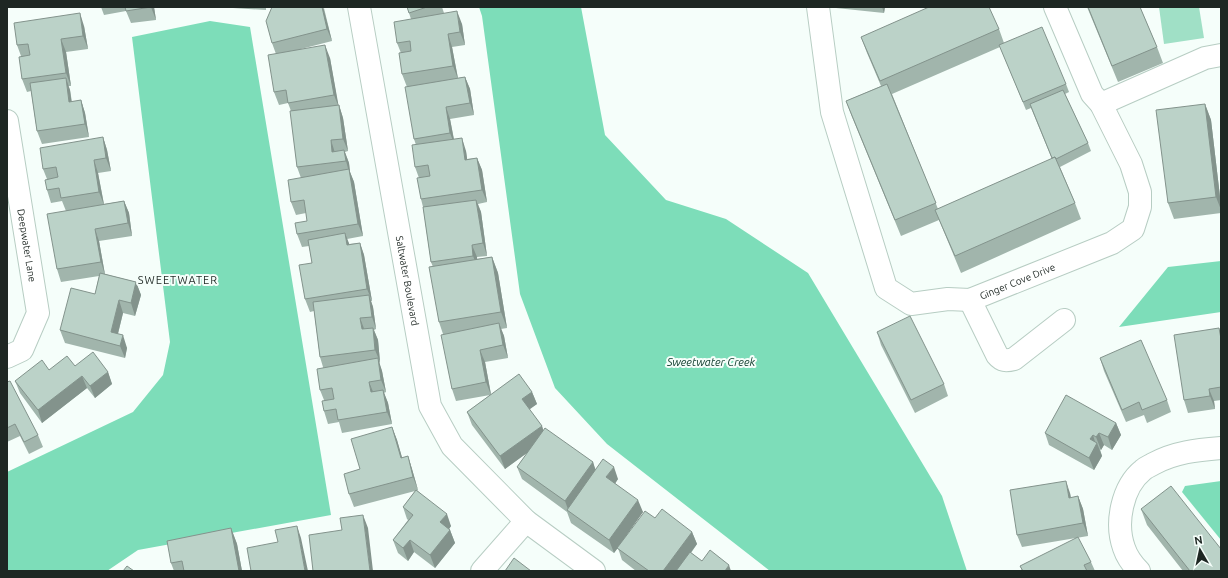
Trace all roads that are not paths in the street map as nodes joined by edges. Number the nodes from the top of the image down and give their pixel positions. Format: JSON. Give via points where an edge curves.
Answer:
{"nodes":[{"id":1,"x":359,"y":7,"type":"edge"},
{"id":2,"x":818,"y":7,"type":"edge"},
{"id":3,"x":1054,"y":7,"type":"edge"},
{"id":4,"x":1221,"y":55,"type":"edge"},
{"id":5,"x":1101,"y":104,"type":"junction"},
{"id":6,"x":7,"y":121,"type":"edge"},
{"id":7,"x":970,"y":300,"type":"junction"},
{"id":8,"x":1064,"y":320,"type":"dead end"},
{"id":9,"x":7,"y":357,"type":"edge"},
{"id":10,"x":1221,"y":448,"type":"edge"},
{"id":11,"x":526,"y":521,"type":"junction"},
{"id":12,"x":482,"y":571,"type":"edge"},
{"id":13,"x":594,"y":571,"type":"edge"},
{"id":14,"x":1139,"y":571,"type":"edge"}],
"edges":[{"from":1,"to":11,"type":"street","name":"Saltwater Boulevard","via":[[430,406],[452,446]]},
{"from":2,"to":7,"type":"street","name":"Ginger Cove Drive","via":[[832,112],[886,288],[911,304],[948,298]]},
{"from":3,"to":5,"type":"street","name":"Ginger Cove Drive","via":[[1092,94]]},
{"from":4,"to":5,"type":"street","via":[[1205,58]]},
{"from":5,"to":7,"type":"street","name":"Ginger Cove Drive","via":[[1131,164],[1140,192],[1140,207],[1133,229],[1112,243]]},
{"from":6,"to":9,"type":"street","name":"Deepwater Lane","via":[[38,313],[22,350]]},
{"from":7,"to":8,"type":"street","via":[[1001,360],[1014,359]]},
{"from":10,"to":14,"type":"street","via":[[1186,451],[1164,458],[1143,470],[1130,484],[1123,501],[1120,524],[1124,548]]},
{"from":11,"to":12,"type":"street"},
{"from":11,"to":13,"type":"street","name":"Saltwater Boulevard"}]}
